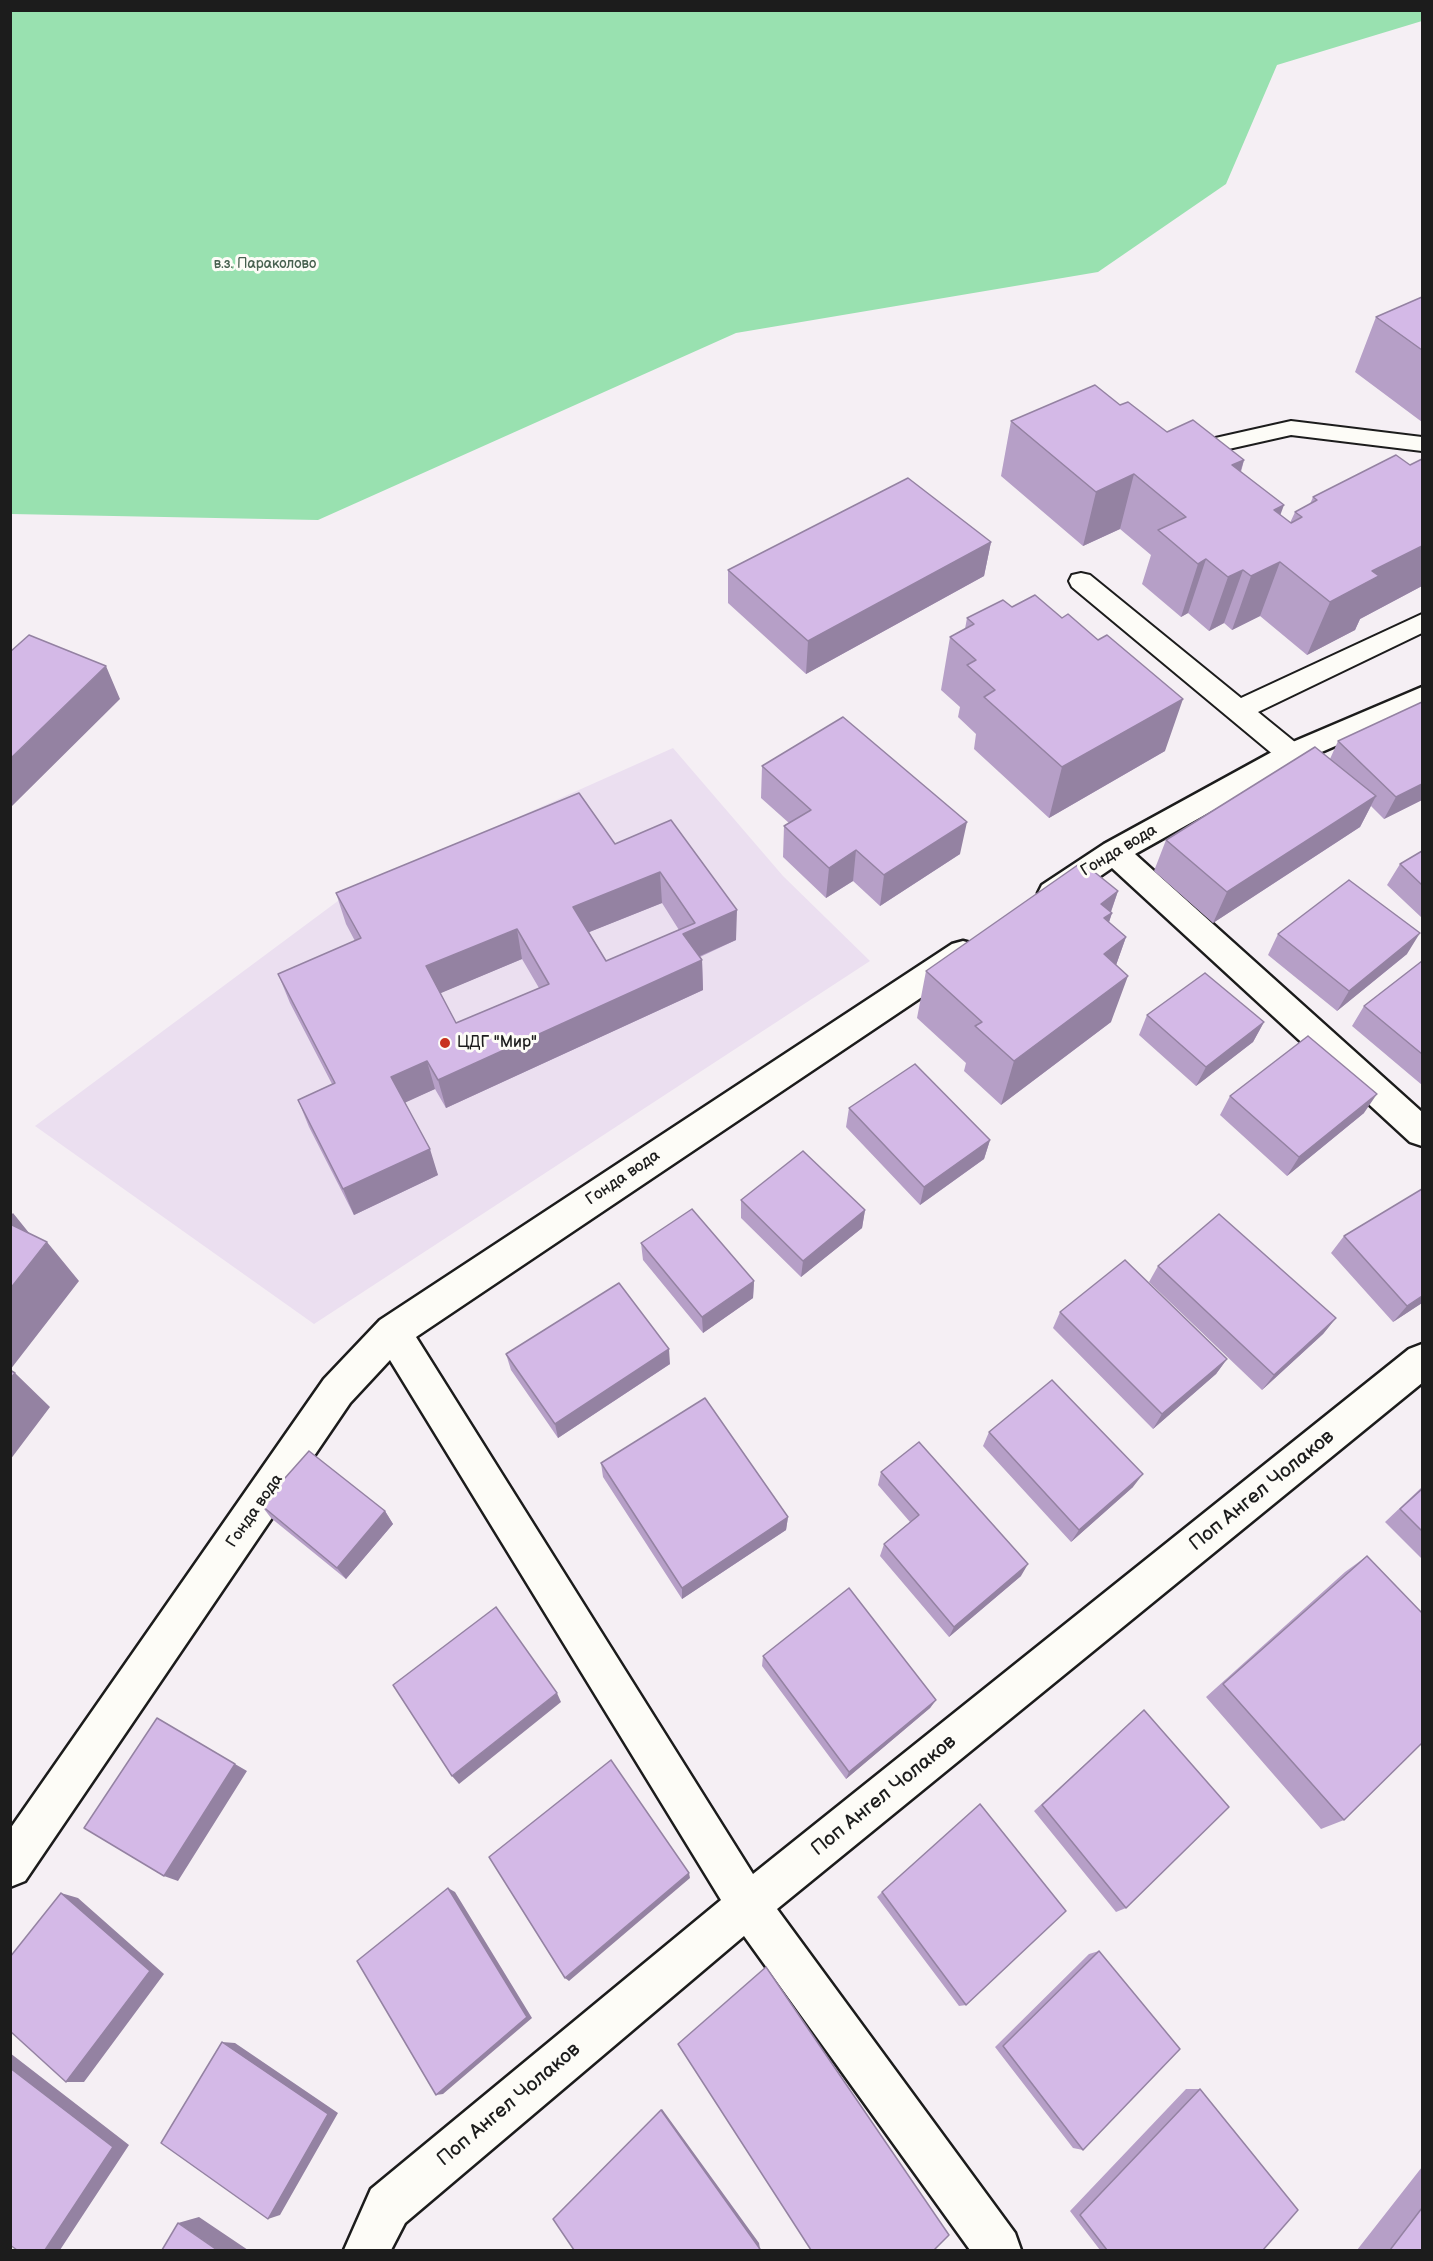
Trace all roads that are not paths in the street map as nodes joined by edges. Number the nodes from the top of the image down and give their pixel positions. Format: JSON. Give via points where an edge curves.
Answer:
{"nodes":[{"id":1,"x":1158,"y":444,"type":"edge"},
{"id":2,"x":1422,"y":444,"type":"edge"},
{"id":3,"x":1081,"y":581,"type":"dead end"},
{"id":4,"x":1422,"y":623,"type":"edge"},
{"id":5,"x":1422,"y":698,"type":"edge"},
{"id":6,"x":1239,"y":710,"type":"junction"},
{"id":7,"x":1291,"y":754,"type":"junction"},
{"id":8,"x":1114,"y":852,"type":"junction"},
{"id":9,"x":1025,"y":911,"type":"edge"},
{"id":10,"x":986,"y":938,"type":"edge"},
{"id":11,"x":1422,"y":1132,"type":"edge"},
{"id":12,"x":393,"y":1332,"type":"junction"},
{"id":13,"x":1422,"y":1361,"type":"edge"},
{"id":14,"x":10,"y":1866,"type":"edge"},
{"id":15,"x":748,"y":1905,"type":"junction"},
{"id":16,"x":368,"y":2250,"type":"edge"},
{"id":17,"x":998,"y":2250,"type":"edge"}],
"edges":[{"from":1,"to":2,"type":"lane","via":[[1193,450],[1290,428]]},
{"from":3,"to":6,"type":"lane"},
{"from":4,"to":6,"type":"lane"},
{"from":5,"to":7,"type":"street","name":"Гонда вода"},
{"from":6,"to":7,"type":"lane"},
{"from":7,"to":8,"type":"street","name":"Гонда вода"},
{"from":8,"to":9,"type":"street","name":"Гонда вода"},
{"from":8,"to":11,"type":"street"},
{"from":10,"to":12,"type":"street","name":"Гонда вода"},
{"from":12,"to":14,"type":"street","name":"Гонда вода","via":[[337,1391]]},
{"from":12,"to":15,"type":"street"},
{"from":13,"to":15,"type":"street","name":"Поп Ангел Чолаков"},
{"from":15,"to":16,"type":"street","name":"Поп Ангел Чолаков","via":[[388,2206]]},
{"from":15,"to":17,"type":"street"}]}
